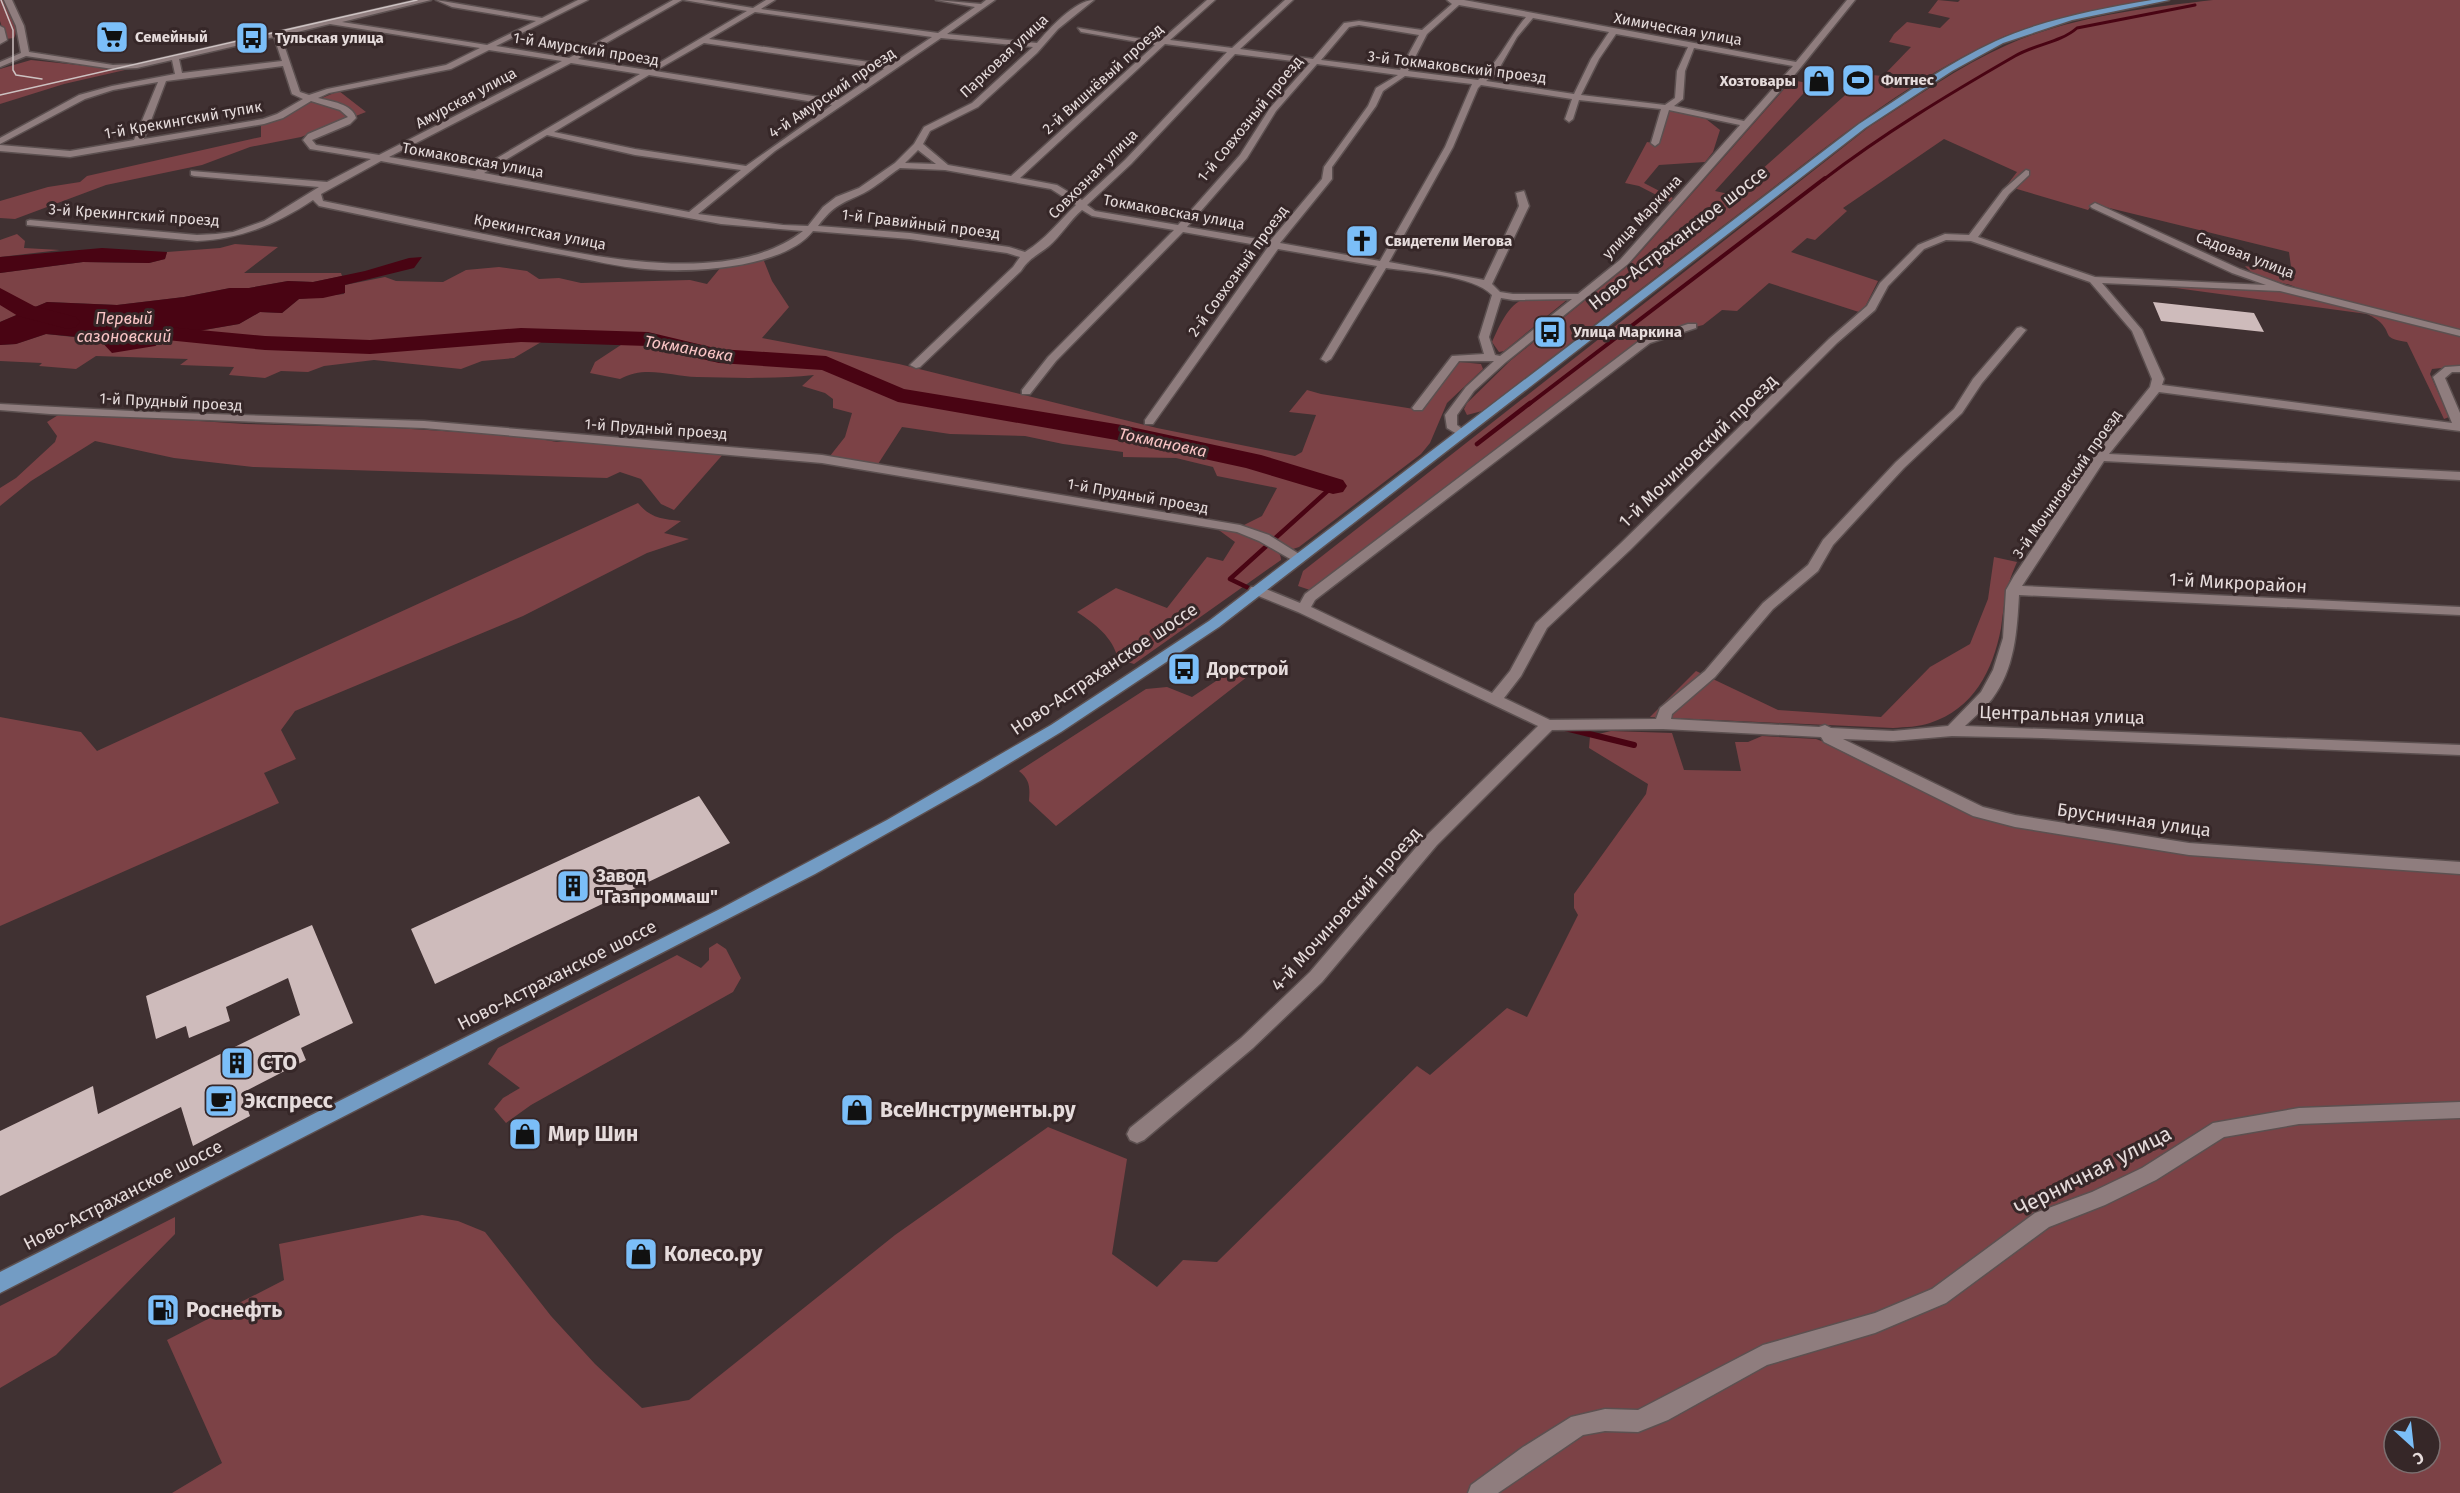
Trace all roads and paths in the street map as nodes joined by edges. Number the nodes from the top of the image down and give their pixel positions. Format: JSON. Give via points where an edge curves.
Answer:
{"nodes":[{"id":1,"x":8,"y":0,"type":"edge"},
{"id":2,"x":400,"y":0,"type":"edge"},
{"id":3,"x":427,"y":0,"type":"edge"},
{"id":4,"x":440,"y":0,"type":"edge"},
{"id":5,"x":584,"y":0,"type":"edge"},
{"id":6,"x":678,"y":0,"type":"edge"},
{"id":7,"x":688,"y":0,"type":"edge"},
{"id":8,"x":771,"y":0,"type":"edge"},
{"id":9,"x":940,"y":0,"type":"edge"},
{"id":10,"x":991,"y":0,"type":"edge"},
{"id":11,"x":1090,"y":0,"type":"edge"},
{"id":12,"x":1210,"y":0,"type":"edge"},
{"id":13,"x":1289,"y":0,"type":"edge"},
{"id":14,"x":1446,"y":0,"type":"edge"},
{"id":15,"x":1851,"y":0,"type":"edge"},
{"id":16,"x":2165,"y":0,"type":"edge"},
{"id":17,"x":1459,"y":1,"type":"edge"},
{"id":18,"x":982,"y":6,"type":"junction"},
{"id":19,"x":752,"y":10,"type":"junction"},
{"id":20,"x":1531,"y":16,"type":"junction"},
{"id":21,"x":543,"y":20,"type":"junction"},
{"id":22,"x":330,"y":22,"type":"junction"},
{"id":23,"x":0,"y":28,"type":"edge"},
{"id":24,"x":1081,"y":30,"type":"dead end"},
{"id":25,"x":1614,"y":31,"type":"junction"},
{"id":26,"x":1424,"y":33,"type":"junction"},
{"id":27,"x":277,"y":35,"type":"junction"},
{"id":28,"x":941,"y":35,"type":"junction"},
{"id":29,"x":704,"y":40,"type":"junction"},
{"id":30,"x":0,"y":42,"type":"edge"},
{"id":31,"x":1162,"y":43,"type":"junction"},
{"id":32,"x":1037,"y":45,"type":"junction"},
{"id":33,"x":1692,"y":45,"type":"junction"},
{"id":34,"x":488,"y":48,"type":"junction"},
{"id":35,"x":0,"y":50,"type":"edge"},
{"id":36,"x":24,"y":51,"type":"junction"},
{"id":37,"x":1234,"y":51,"type":"junction"},
{"id":38,"x":175,"y":58,"type":"junction"},
{"id":39,"x":569,"y":60,"type":"junction"},
{"id":40,"x":1317,"y":61,"type":"junction"},
{"id":41,"x":286,"y":63,"type":"junction"},
{"id":42,"x":0,"y":65,"type":"edge"},
{"id":43,"x":102,"y":65,"type":"junction"},
{"id":44,"x":1798,"y":65,"type":"junction"},
{"id":45,"x":892,"y":68,"type":"junction"},
{"id":46,"x":648,"y":72,"type":"junction"},
{"id":47,"x":1404,"y":72,"type":"junction"},
{"id":48,"x":179,"y":76,"type":"junction"},
{"id":49,"x":162,"y":81,"type":"junction"},
{"id":50,"x":1481,"y":83,"type":"junction"},
{"id":51,"x":1579,"y":96,"type":"junction"},
{"id":52,"x":308,"y":99,"type":"junction"},
{"id":53,"x":838,"y":103,"type":"junction"},
{"id":54,"x":1665,"y":108,"type":"junction"},
{"id":55,"x":1569,"y":119,"type":"dead end"},
{"id":56,"x":1745,"y":124,"type":"junction"},
{"id":57,"x":548,"y":133,"type":"junction"},
{"id":58,"x":0,"y":141,"type":"edge"},
{"id":59,"x":138,"y":142,"type":"junction"},
{"id":60,"x":1655,"y":143,"type":"dead end"},
{"id":61,"x":918,"y":145,"type":"junction"},
{"id":62,"x":0,"y":148,"type":"edge"},
{"id":63,"x":379,"y":159,"type":"junction"},
{"id":64,"x":898,"y":165,"type":"junction"},
{"id":65,"x":945,"y":167,"type":"junction"},
{"id":66,"x":745,"y":168,"type":"junction"},
{"id":67,"x":194,"y":173,"type":"dead end"},
{"id":68,"x":2026,"y":173,"type":"dead end"},
{"id":69,"x":476,"y":174,"type":"junction"},
{"id":70,"x":1014,"y":178,"type":"junction"},
{"id":71,"x":328,"y":185,"type":"junction"},
{"id":72,"x":1521,"y":193,"type":"dead end"},
{"id":73,"x":316,"y":194,"type":"junction"},
{"id":74,"x":2095,"y":206,"type":"dead end"},
{"id":75,"x":1081,"y":207,"type":"junction"},
{"id":76,"x":692,"y":214,"type":"junction"},
{"id":77,"x":30,"y":223,"type":"dead end"},
{"id":78,"x":812,"y":229,"type":"junction"},
{"id":79,"x":1180,"y":229,"type":"junction"},
{"id":80,"x":235,"y":236,"type":"joint"},
{"id":81,"x":1971,"y":238,"type":"junction"},
{"id":82,"x":1275,"y":244,"type":"junction"},
{"id":83,"x":767,"y":256,"type":"joint"},
{"id":84,"x":1026,"y":256,"type":"junction"},
{"id":85,"x":1383,"y":264,"type":"junction"},
{"id":86,"x":2094,"y":280,"type":"junction"},
{"id":87,"x":1487,"y":284,"type":"junction"},
{"id":88,"x":2282,"y":288,"type":"junction"},
{"id":89,"x":1497,"y":294,"type":"junction"},
{"id":90,"x":1580,"y":297,"type":"junction"},
{"id":91,"x":1692,"y":326,"type":"dead end"},
{"id":92,"x":2021,"y":330,"type":"dead end"},
{"id":93,"x":2460,"y":333,"type":"edge"},
{"id":94,"x":1496,"y":358,"type":"junction"},
{"id":95,"x":1326,"y":359,"type":"dead end"},
{"id":96,"x":916,"y":365,"type":"dead end"},
{"id":97,"x":2460,"y":369,"type":"edge"},
{"id":98,"x":2157,"y":388,"type":"junction"},
{"id":99,"x":1026,"y":392,"type":"dead end"},
{"id":100,"x":0,"y":407,"type":"edge"},
{"id":101,"x":1418,"y":408,"type":"dead end"},
{"id":102,"x":1149,"y":422,"type":"dead end"},
{"id":103,"x":2460,"y":427,"type":"edge"},
{"id":104,"x":1462,"y":432,"type":"junction"},
{"id":105,"x":2100,"y":457,"type":"junction"},
{"id":106,"x":2460,"y":476,"type":"edge"},
{"id":107,"x":1297,"y":557,"type":"junction"},
{"id":108,"x":1256,"y":590,"type":"junction"},
{"id":109,"x":2013,"y":590,"type":"junction"},
{"id":110,"x":1303,"y":609,"type":"junction"},
{"id":111,"x":2460,"y":611,"type":"edge"},
{"id":112,"x":1494,"y":700,"type":"junction"},
{"id":113,"x":1663,"y":724,"type":"junction"},
{"id":114,"x":1548,"y":725,"type":"junction"},
{"id":115,"x":1825,"y":730,"type":"junction"},
{"id":116,"x":1952,"y":731,"type":"junction"},
{"id":117,"x":2460,"y":750,"type":"edge"},
{"id":118,"x":2460,"y":868,"type":"edge"},
{"id":119,"x":2460,"y":1110,"type":"edge"},
{"id":120,"x":1137,"y":1134,"type":"dead end"},
{"id":121,"x":0,"y":1283,"type":"edge"},
{"id":122,"x":1479,"y":1493,"type":"edge"}],
"edges":[{"from":1,"to":36,"type":"street","via":[[20,26]]},
{"from":2,"to":43,"type":"street"},
{"from":3,"to":22,"type":"street"},
{"from":4,"to":21,"type":"street"},
{"from":5,"to":21,"type":"street","name":"1-й Крекингский тупик"},
{"from":6,"to":39,"type":"street","name":"Амурская улица"},
{"from":7,"to":19,"type":"street"},
{"from":8,"to":19,"type":"street"},
{"from":9,"to":18,"type":"street"},
{"from":10,"to":18,"type":"street","name":"4-й Амурский проезд"},
{"from":11,"to":32,"type":"street","name":"Парковая улица"},
{"from":12,"to":31,"type":"street","name":"2-й Вишнёвый проезд"},
{"from":13,"to":37,"type":"street","name":"Совхозная улица"},
{"from":14,"to":17,"type":"street","name":"Химическая улица"},
{"from":15,"to":44,"type":"street","name":"улица Маркина"},
{"from":16,"to":104,"type":"main road","name":"Ново-Астраханское шоссе","via":[[2041,27],[1980,51],[1942,74],[1821,156]]},
{"from":17,"to":20,"type":"street","name":"Химическая улица"},
{"from":17,"to":26,"type":"street","name":"2-й Совхозный проезд"},
{"from":18,"to":28,"type":"street","name":"4-й Амурский проезд"},
{"from":19,"to":28,"type":"street"},
{"from":19,"to":29,"type":"street"},
{"from":20,"to":25,"type":"street","name":"Химическая улица"},
{"from":20,"to":50,"type":"street","via":[[1493,72]]},
{"from":21,"to":34,"type":"street","name":"1-й Крекингский тупик"},
{"from":22,"to":27,"type":"street"},
{"from":22,"to":34,"type":"street","name":"1-й Амурский проезд"},
{"from":23,"to":30,"type":"street"},
{"from":24,"to":31,"type":"street","name":"3-й Токмаковский проезд"},
{"from":25,"to":33,"type":"street","name":"Химическая улица"},
{"from":25,"to":51,"type":"street","via":[[1601,46]]},
{"from":26,"to":40,"type":"street","name":"1-й Совхозный проезд","via":[[1352,22],[1329,43]]},
{"from":26,"to":47,"type":"street","name":"2-й Совхозный проезд"},
{"from":27,"to":38,"type":"street"},
{"from":27,"to":41,"type":"street"},
{"from":28,"to":32,"type":"street"},
{"from":28,"to":45,"type":"street","name":"4-й Амурский проезд"},
{"from":29,"to":45,"type":"street"},
{"from":29,"to":46,"type":"street"},
{"from":31,"to":37,"type":"street","name":"3-й Токмаковский проезд"},
{"from":31,"to":70,"type":"street","name":"2-й Вишнёвый проезд"},
{"from":32,"to":61,"type":"street","name":"Парковая улица","via":[[975,105],[927,129]]},
{"from":33,"to":44,"type":"street","name":"Химическая улица"},
{"from":33,"to":54,"type":"street","via":[[1676,91],[1679,99]]},
{"from":34,"to":39,"type":"street","name":"1-й Амурский проезд"},
{"from":34,"to":52,"type":"street","name":"1-й Крекингский тупик","via":[[437,71],[327,91]]},
{"from":35,"to":36,"type":"street"},
{"from":36,"to":42,"type":"street"},
{"from":36,"to":43,"type":"street"},
{"from":37,"to":40,"type":"street","name":"3-й Токмаковский проезд"},
{"from":37,"to":75,"type":"street","name":"Совхозная улица"},
{"from":38,"to":43,"type":"street","via":[[123,68]]},
{"from":38,"to":48,"type":"street"},
{"from":39,"to":46,"type":"street","name":"1-й Амурский проезд"},
{"from":39,"to":63,"type":"street","name":"Амурская улица"},
{"from":40,"to":47,"type":"street","name":"3-й Токмаковский проезд"},
{"from":40,"to":79,"type":"street","name":"1-й Совхозный проезд","via":[[1273,110],[1244,156]]},
{"from":41,"to":48,"type":"street"},
{"from":41,"to":52,"type":"street","via":[[296,94]]},
{"from":44,"to":56,"type":"street","name":"улица Маркина"},
{"from":45,"to":53,"type":"street","name":"4-й Амурский проезд"},
{"from":46,"to":53,"type":"street","name":"1-й Амурский проезд"},
{"from":46,"to":57,"type":"street"},
{"from":47,"to":50,"type":"street","name":"3-й Токмаковский проезд"},
{"from":47,"to":82,"type":"street","name":"2-й Совхозный проезд","via":[[1379,90],[1328,167],[1328,180]]},
{"from":48,"to":49,"type":"street"},
{"from":49,"to":58,"type":"street","via":[[112,88],[72,100]]},
{"from":49,"to":59,"type":"street"},
{"from":50,"to":51,"type":"street","name":"3-й Токмаковский проезд"},
{"from":50,"to":85,"type":"street","via":[[1474,87],[1449,147]]},
{"from":51,"to":54,"type":"street","name":"3-й Токмаковский проезд"},
{"from":51,"to":55,"type":"street","via":[[1569,111]]},
{"from":52,"to":59,"type":"street","name":"1-й Крекингский тупик","via":[[264,121]]},
{"from":52,"to":63,"type":"street","name":"Токмаковская улица","via":[[343,108],[352,118],[311,136],[308,143]]},
{"from":53,"to":66,"type":"street","name":"4-й Амурский проезд"},
{"from":54,"to":56,"type":"street","name":"3-й Токмаковский проезд"},
{"from":54,"to":60,"type":"street"},
{"from":56,"to":90,"type":"street","name":"улица Маркина","via":[[1624,262]]},
{"from":57,"to":66,"type":"street","via":[[634,152]]},
{"from":57,"to":69,"type":"street"},
{"from":59,"to":62,"type":"street","name":"1-й Крекингский тупик","via":[[64,154]]},
{"from":61,"to":64,"type":"street","name":"Парковая улица"},
{"from":61,"to":65,"type":"street"},
{"from":63,"to":69,"type":"street","name":"Токмаковская улица"},
{"from":63,"to":71,"type":"street","name":"Амурская улица"},
{"from":64,"to":65,"type":"street"},
{"from":64,"to":78,"type":"street","name":"Парковая улица","via":[[862,190],[839,199]]},
{"from":65,"to":70,"type":"street"},
{"from":66,"to":76,"type":"street","name":"4-й Амурский проезд"},
{"from":67,"to":71,"type":"street"},
{"from":68,"to":81,"type":"street"},
{"from":69,"to":76,"type":"street","name":"Токмаковская улица"},
{"from":70,"to":75,"type":"street","via":[[1062,190]]},
{"from":71,"to":73,"type":"street","name":"Амурская улица"},
{"from":72,"to":87,"type":"street","via":[[1524,206]]},
{"from":73,"to":80,"type":"street","name":"Амурская улица","via":[[277,219]]},
{"from":73,"to":83,"type":"street","name":"Крекингская улица","via":[[319,203],[361,213],[600,260],[687,267],[722,266]]},
{"from":74,"to":88,"type":"street","name":"Садовая улица"},
{"from":75,"to":79,"type":"street","name":"Токмаковская улица","via":[[1092,213]]},
{"from":75,"to":84,"type":"street","name":"Совхозная улица","via":[[1047,243]]},
{"from":76,"to":78,"type":"street","name":"Токмаковская улица","via":[[759,226]]},
{"from":77,"to":80,"type":"street","name":"3-й Крекингский проезд","via":[[197,238]]},
{"from":78,"to":83,"type":"street","name":"Парковая улица","via":[[785,249]]},
{"from":78,"to":84,"type":"street","name":"1-й Гравийный проезд","via":[[967,243]]},
{"from":79,"to":82,"type":"street","name":"Токмаковская улица"},
{"from":79,"to":99,"type":"street","name":"1-й Совхозный проезд","via":[[1052,359]]},
{"from":81,"to":86,"type":"street"},
{"from":81,"to":112,"type":"street","name":"1-й Мочиновский проезд","via":[[1938,239],[1922,247],[1884,285],[1871,308],[1541,626],[1516,672]]},
{"from":82,"to":85,"type":"street","name":"Токмаковская улица"},
{"from":82,"to":102,"type":"street","name":"2-й Совхозный проезд"},
{"from":84,"to":96,"type":"street","name":"Совхозная улица"},
{"from":85,"to":87,"type":"street","name":"Токмаковская улица"},
{"from":85,"to":95,"type":"street"},
{"from":86,"to":88,"type":"street","via":[[2250,290]]},
{"from":86,"to":98,"type":"street","via":[[2137,330],[2155,369]]},
{"from":87,"to":89,"type":"street"},
{"from":88,"to":93,"type":"street","name":"Садовая улица"},
{"from":89,"to":90,"type":"street"},
{"from":89,"to":94,"type":"street","via":[[1484,337]]},
{"from":90,"to":94,"type":"street","name":"улица Маркина"},
{"from":91,"to":110,"type":"street","via":[[1646,341],[1310,597]]},
{"from":92,"to":113,"type":"street","via":[[1977,381],[1958,411],[1900,465],[1828,543],[1813,568],[1768,606],[1710,674],[1665,712]]},
{"from":94,"to":101,"type":"street","via":[[1456,358]]},
{"from":94,"to":104,"type":"street","name":"улица Маркина","via":[[1451,415],[1451,426]]},
{"from":97,"to":103,"type":"street","via":[[2443,372],[2439,377]]},
{"from":98,"to":103,"type":"street"},
{"from":98,"to":105,"type":"street","name":"3-й Мочиновский проезд"},
{"from":100,"to":107,"type":"street","name":"1-й Прудный проезд","via":[[248,421],[402,423],[822,459],[1240,529]]},
{"from":104,"to":107,"type":"main road","name":"Ново-Астраханское шоссе"},
{"from":105,"to":106,"type":"street"},
{"from":105,"to":109,"type":"street","name":"3-й Мочиновский проезд"},
{"from":107,"to":108,"type":"main road","name":"Ново-Астраханское шоссе"},
{"from":108,"to":110,"type":"street"},
{"from":108,"to":121,"type":"main road","name":"Ново-Астраханское шоссе","via":[[1130,683],[946,795],[762,896]]},
{"from":109,"to":111,"type":"street","name":"1-й Микрорайон"},
{"from":109,"to":116,"type":"street","name":"3-й Мочиновский проезд","via":[[2010,638],[2000,670],[1987,696]]},
{"from":110,"to":112,"type":"street"},
{"from":112,"to":114,"type":"street"},
{"from":113,"to":114,"type":"street","name":"Центральная улица"},
{"from":113,"to":115,"type":"street","name":"Центральная улица"},
{"from":114,"to":120,"type":"street","name":"4-й Мочиновский проезд","via":[[1431,842],[1316,977],[1247,1043]]},
{"from":115,"to":116,"type":"street","name":"Центральная улица","via":[[1893,736]]},
{"from":115,"to":118,"type":"street","name":"Брусничная улица","via":[[1829,738],[1957,802],[2015,821],[2189,849]]},
{"from":116,"to":117,"type":"street","name":"Центральная улица"},
{"from":119,"to":122,"type":"street","name":"Черничная улица","via":[[2299,1116],[2220,1129],[2149,1174],[2042,1220],[1939,1296],[1875,1323],[1763,1356],[1638,1420],[1579,1425]]}]}
